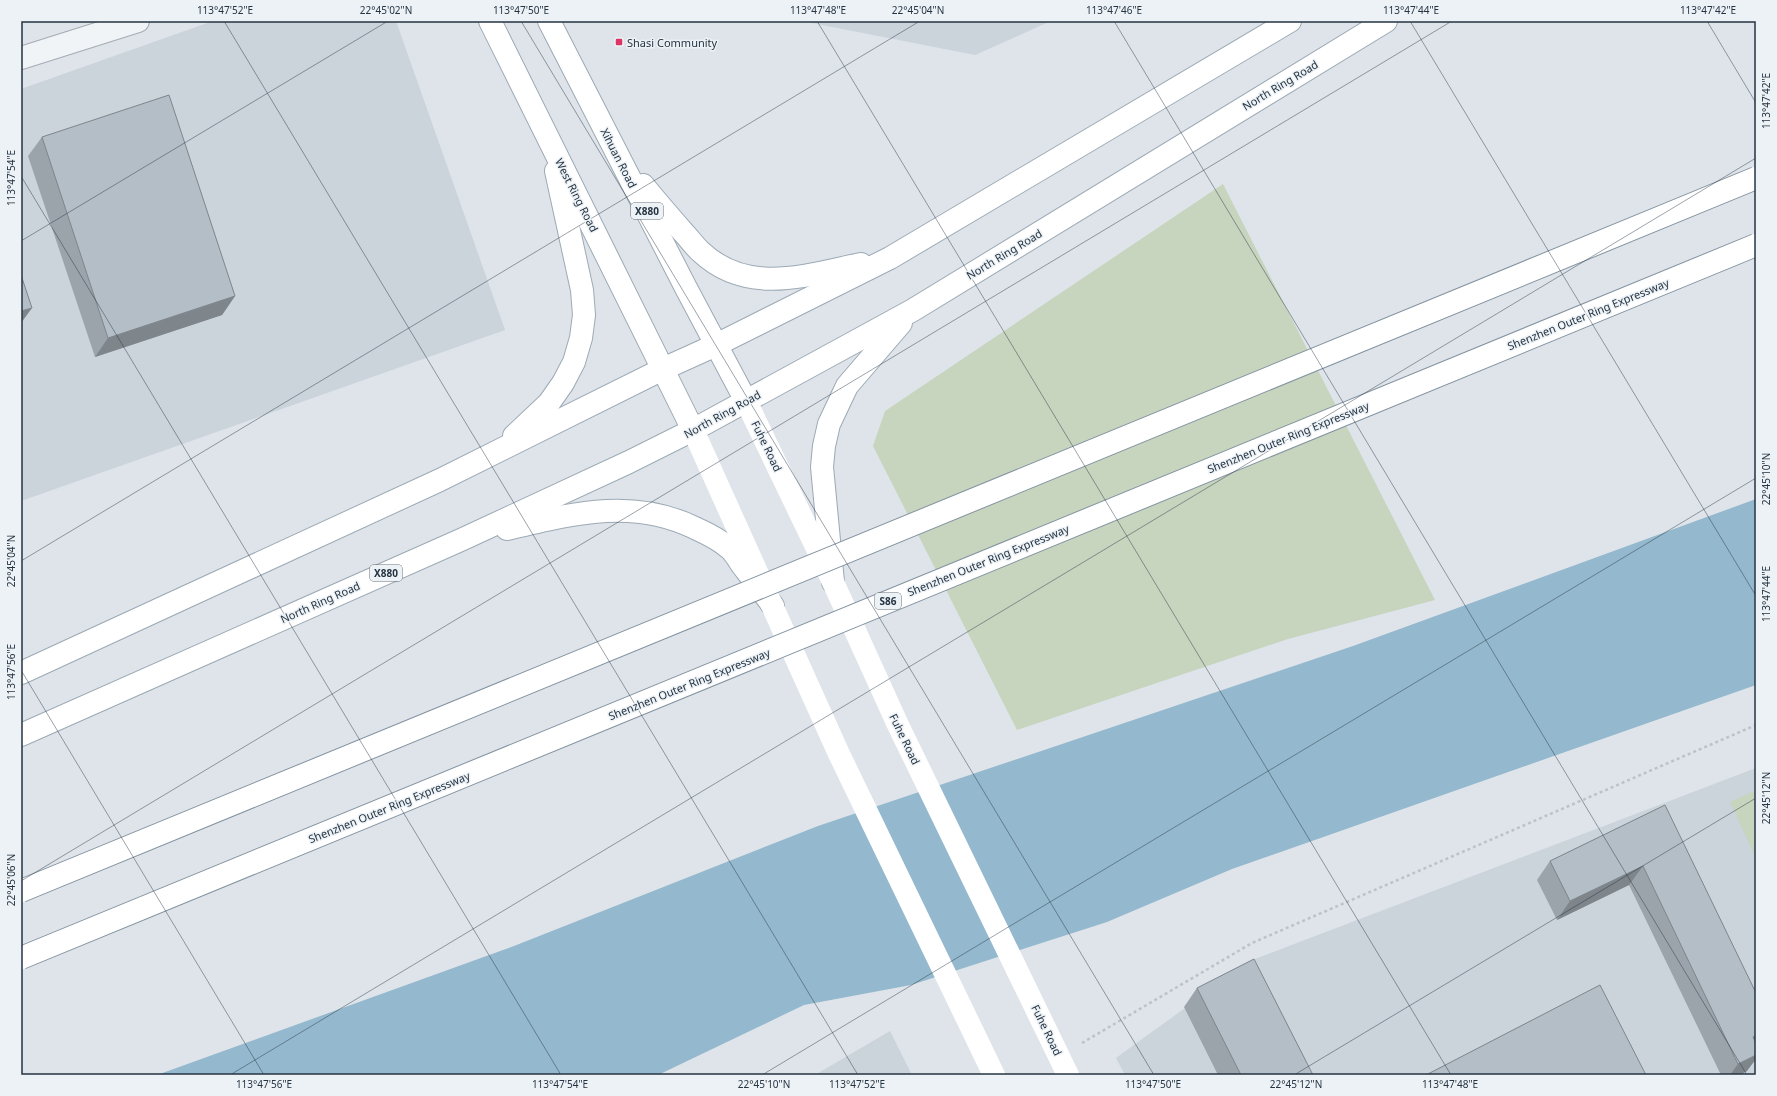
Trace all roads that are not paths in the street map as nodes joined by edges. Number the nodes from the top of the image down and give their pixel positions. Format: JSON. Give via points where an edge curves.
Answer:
{"nodes":[{"id":1,"x":138,"y":21,"type":"edge"},
{"id":2,"x":490,"y":21,"type":"edge"},
{"id":3,"x":549,"y":21,"type":"edge"},
{"id":4,"x":1290,"y":21,"type":"edge"},
{"id":5,"x":1386,"y":21,"type":"edge"},
{"id":6,"x":21,"y":58,"type":"edge"},
{"id":7,"x":549,"y":138,"type":"junction"},
{"id":8,"x":620,"y":160,"type":"junction"},
{"id":9,"x":1756,"y":178,"type":"edge"},
{"id":10,"x":1756,"y":245,"type":"edge"},
{"id":11,"x":890,"y":258,"type":"junction"},
{"id":12,"x":912,"y":310,"type":"junction"},
{"id":13,"x":716,"y":345,"type":"junction"},
{"id":14,"x":663,"y":369,"type":"junction"},
{"id":15,"x":746,"y":401,"type":"junction"},
{"id":16,"x":693,"y":430,"type":"junction"},
{"id":17,"x":500,"y":450,"type":"junction"},
{"id":18,"x":463,"y":539,"type":"junction"},
{"id":19,"x":833,"y":582,"type":"junction"},
{"id":20,"x":773,"y":606,"type":"junction"},
{"id":21,"x":21,"y":673,"type":"edge"},
{"id":22,"x":21,"y":735,"type":"edge"},
{"id":23,"x":21,"y":891,"type":"edge"},
{"id":24,"x":21,"y":958,"type":"edge"},
{"id":25,"x":1060,"y":1058,"type":"edge"},
{"id":26,"x":993,"y":1073,"type":"edge"}],
"edges":[{"from":1,"to":6,"type":"street"},
{"from":2,"to":7,"type":"main road","name":"West Ring Road"},
{"from":3,"to":8,"type":"main road","name":"Xihuan Road","number":"X880"},
{"from":4,"to":11,"type":"main road"},
{"from":5,"to":12,"type":"main road","name":"North Ring Road"},
{"from":7,"to":14,"type":"main road","name":"West Ring Road"},
{"from":7,"to":17,"type":"main road","via":[[582,290],[584,315],[581,338],[574,362],[549,403]]},
{"from":8,"to":11,"type":"main road","via":[[701,253],[742,276],[765,280],[789,278]]},
{"from":8,"to":13,"type":"main road","name":"Xihuan Road","number":"X880"},
{"from":9,"to":23,"type":"main road","bridge":true},
{"from":10,"to":24,"type":"main road","name":"Shenzhen Outer Ring Expressway","number":"S86","bridge":true},
{"from":11,"to":13,"type":"main road"},
{"from":12,"to":15,"type":"main road","name":"North Ring Road"},
{"from":12,"to":19,"type":"main road","via":[[847,386],[829,424],[822,467]]},
{"from":13,"to":14,"type":"main road"},
{"from":13,"to":15,"type":"main road","name":"Xihuan Road","number":"X880"},
{"from":14,"to":16,"type":"main road","name":"West Ring Road"},
{"from":14,"to":17,"type":"main road"},
{"from":15,"to":16,"type":"main road","name":"North Ring Road","number":"X880"},
{"from":15,"to":19,"type":"main road","name":"Fuhe Road"},
{"from":16,"to":18,"type":"main road","name":"North Ring Road","number":"X880"},
{"from":16,"to":20,"type":"main road"},
{"from":17,"to":21,"type":"main road"},
{"from":18,"to":20,"type":"main road","via":[[588,511],[613,509],[662,516],[692,526],[729,548]]},
{"from":18,"to":22,"type":"main road","name":"North Ring Road","number":"X880"},
{"from":19,"to":25,"type":"main road","name":"Fuhe Road","via":[[898,725]]},
{"from":20,"to":26,"type":"main road","via":[[839,754]]}]}
